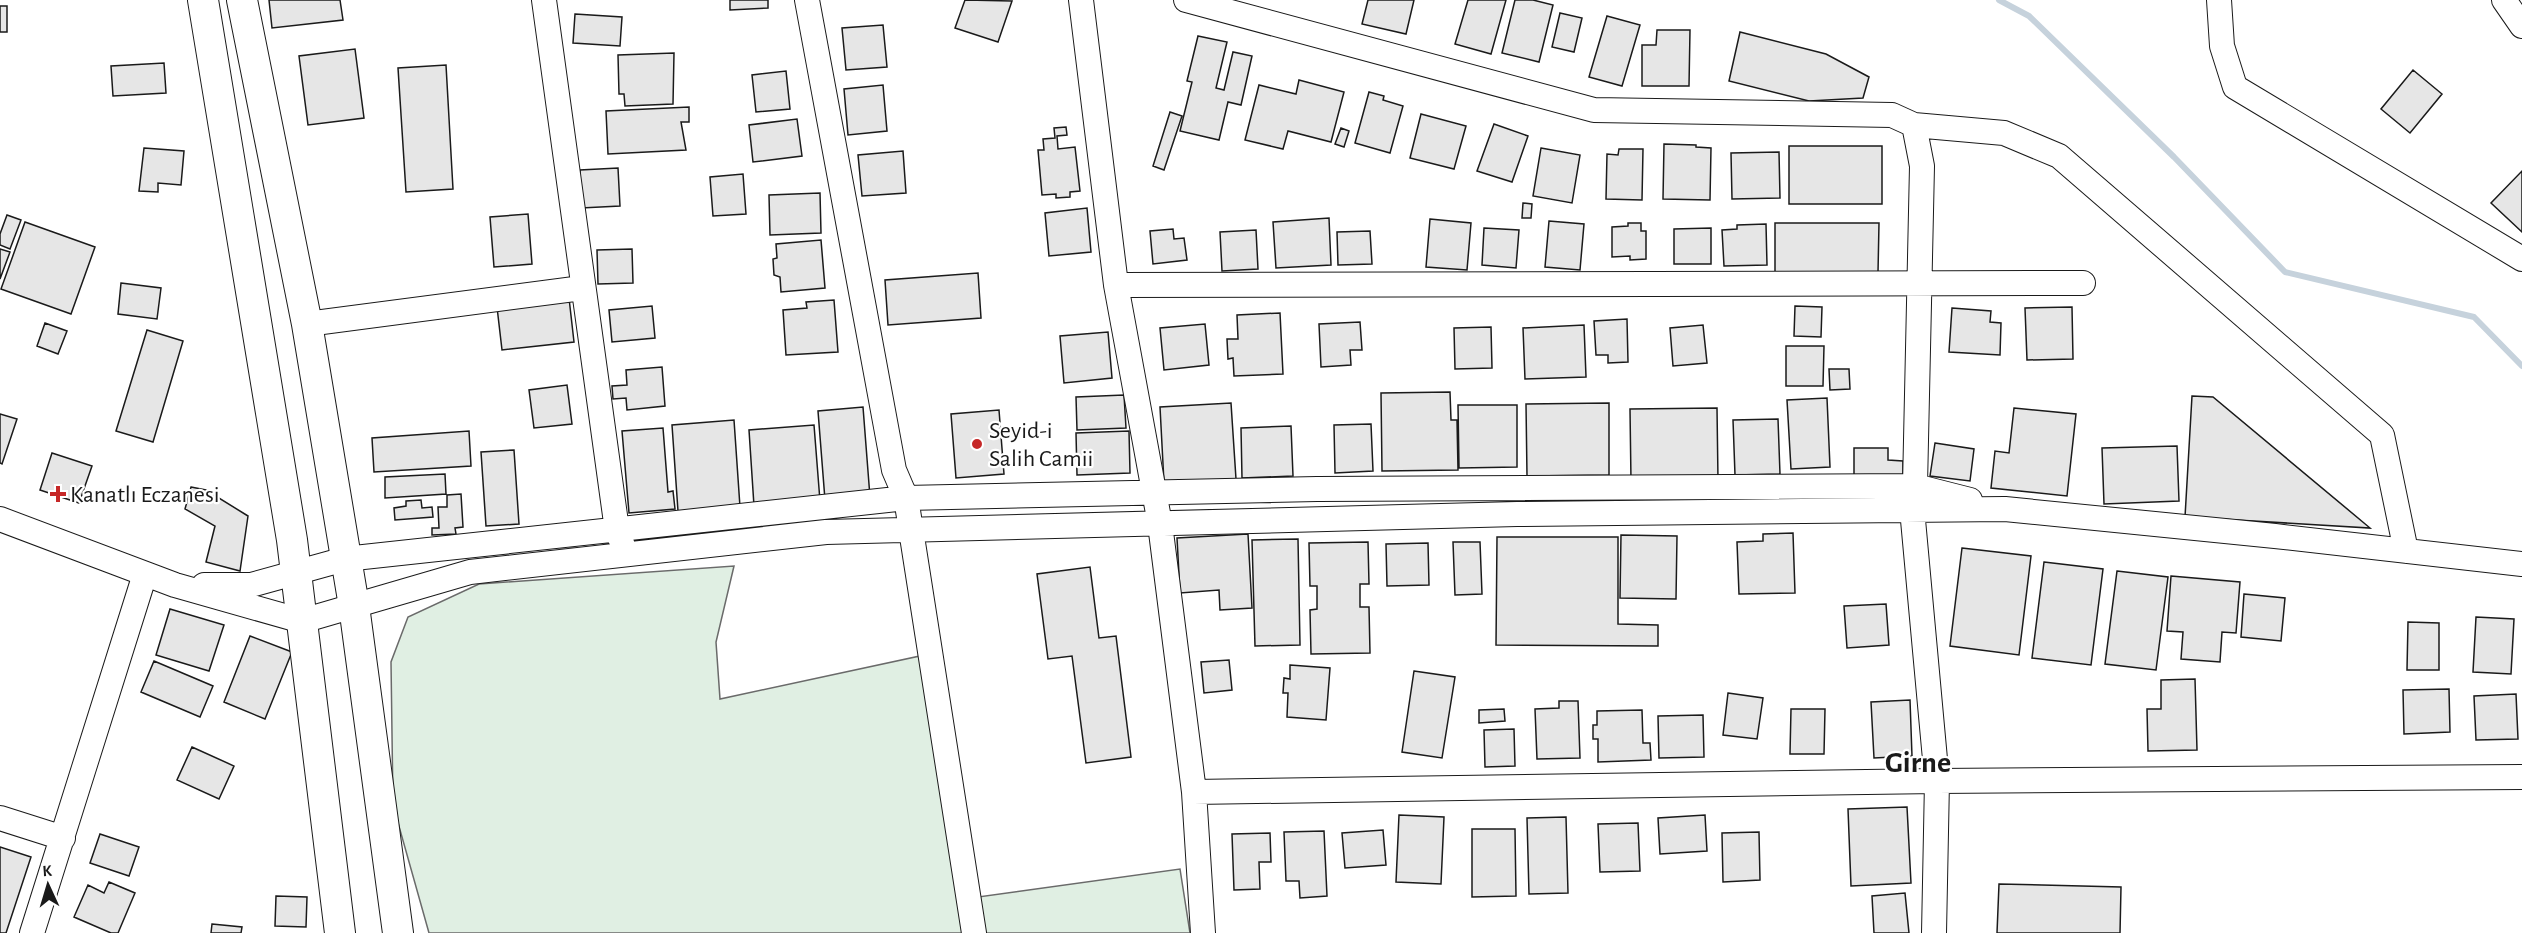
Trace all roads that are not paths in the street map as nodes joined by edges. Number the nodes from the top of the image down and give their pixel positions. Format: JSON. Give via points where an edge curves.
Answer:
{"nodes":[{"id":1,"x":203,"y":0,"type":"edge"},
{"id":2,"x":242,"y":0,"type":"edge"},
{"id":3,"x":544,"y":0,"type":"edge"},
{"id":4,"x":807,"y":0,"type":"edge"},
{"id":5,"x":1082,"y":0,"type":"edge"},
{"id":6,"x":1186,"y":0,"type":"edge"},
{"id":7,"x":2219,"y":0,"type":"edge"},
{"id":8,"x":2504,"y":0,"type":"edge"},
{"id":9,"x":2522,"y":26,"type":"edge"},
{"id":10,"x":1914,"y":126,"type":"junction"},
{"id":11,"x":2522,"y":259,"type":"edge"},
{"id":12,"x":1919,"y":282,"type":"junction"},
{"id":13,"x":2083,"y":283,"type":"dead end"},
{"id":14,"x":1116,"y":285,"type":"junction"},
{"id":15,"x":582,"y":288,"type":"junction"},
{"id":16,"x":307,"y":324,"type":"junction"},
{"id":17,"x":1153,"y":492,"type":"junction"},
{"id":18,"x":906,"y":498,"type":"junction"},
{"id":19,"x":1913,"y":498,"type":"junction"},
{"id":20,"x":0,"y":519,"type":"edge"},
{"id":21,"x":1160,"y":524,"type":"junction"},
{"id":22,"x":617,"y":530,"type":"junction"},
{"id":23,"x":910,"y":530,"type":"junction"},
{"id":24,"x":2406,"y":551,"type":"junction"},
{"id":25,"x":627,"y":555,"type":"junction"},
{"id":26,"x":345,"y":559,"type":"junction"},
{"id":27,"x":2522,"y":564,"type":"edge"},
{"id":28,"x":296,"y":571,"type":"junction"},
{"id":29,"x":146,"y":574,"type":"junction"},
{"id":30,"x":175,"y":585,"type":"junction"},
{"id":31,"x":354,"y":606,"type":"junction"},
{"id":32,"x":302,"y":621,"type":"junction"},
{"id":33,"x":2522,"y":777,"type":"edge"},
{"id":34,"x":1937,"y":781,"type":"junction"},
{"id":35,"x":1194,"y":792,"type":"junction"},
{"id":36,"x":0,"y":818,"type":"edge"},
{"id":37,"x":63,"y":838,"type":"junction"},
{"id":38,"x":32,"y":933,"type":"edge"},
{"id":39,"x":340,"y":933,"type":"edge"},
{"id":40,"x":398,"y":933,"type":"edge"},
{"id":41,"x":974,"y":933,"type":"edge"},
{"id":42,"x":1203,"y":933,"type":"edge"},
{"id":43,"x":1934,"y":933,"type":"edge"}],
"edges":[{"from":1,"to":28,"type":"main road"},
{"from":2,"to":16,"type":"main road"},
{"from":3,"to":15,"type":"street"},
{"from":4,"to":18,"type":"street","via":[[894,470]]},
{"from":5,"to":14,"type":"street"},
{"from":6,"to":10,"type":"street","via":[[1594,110],[1892,115]]},
{"from":7,"to":11,"type":"street","via":[[2222,46],[2235,87]]},
{"from":8,"to":9,"type":"street"},
{"from":10,"to":12,"type":"street","via":[[1922,166]]},
{"from":10,"to":24,"type":"street","via":[[2004,133],[2059,156],[2382,435]]},
{"from":12,"to":13,"type":"street"},
{"from":12,"to":14,"type":"street"},
{"from":12,"to":19,"type":"street"},
{"from":14,"to":17,"type":"street"},
{"from":15,"to":16,"type":"street"},
{"from":15,"to":22,"type":"street"},
{"from":16,"to":26,"type":"main road"},
{"from":17,"to":18,"type":"street"},
{"from":17,"to":19,"type":"street","via":[[1317,489]]},
{"from":17,"to":21,"type":"street"},
{"from":18,"to":22,"type":"street"},
{"from":18,"to":23,"type":"street"},
{"from":19,"to":21,"type":"street"},
{"from":19,"to":24,"type":"street"},
{"from":19,"to":34,"type":"street"},
{"from":20,"to":29,"type":"street"},
{"from":21,"to":23,"type":"street"},
{"from":21,"to":35,"type":"street"},
{"from":22,"to":25,"type":"street"},
{"from":22,"to":26,"type":"street"},
{"from":23,"to":25,"type":"street","via":[[826,532]]},
{"from":23,"to":41,"type":"street"},
{"from":24,"to":27,"type":"street"},
{"from":25,"to":31,"type":"street","via":[[470,572]]},
{"from":26,"to":28,"type":"street"},
{"from":26,"to":31,"type":"main road"},
{"from":28,"to":30,"type":"street","via":[[251,585]]},
{"from":28,"to":32,"type":"main road"},
{"from":29,"to":30,"type":"street"},
{"from":29,"to":37,"type":"street"},
{"from":30,"to":32,"type":"street"},
{"from":31,"to":32,"type":"street"},
{"from":31,"to":40,"type":"main road"},
{"from":32,"to":39,"type":"main road"},
{"from":33,"to":34,"type":"street"},
{"from":34,"to":35,"type":"street"},
{"from":34,"to":43,"type":"street"},
{"from":35,"to":42,"type":"street"},
{"from":36,"to":37,"type":"street"},
{"from":37,"to":38,"type":"street"}]}
